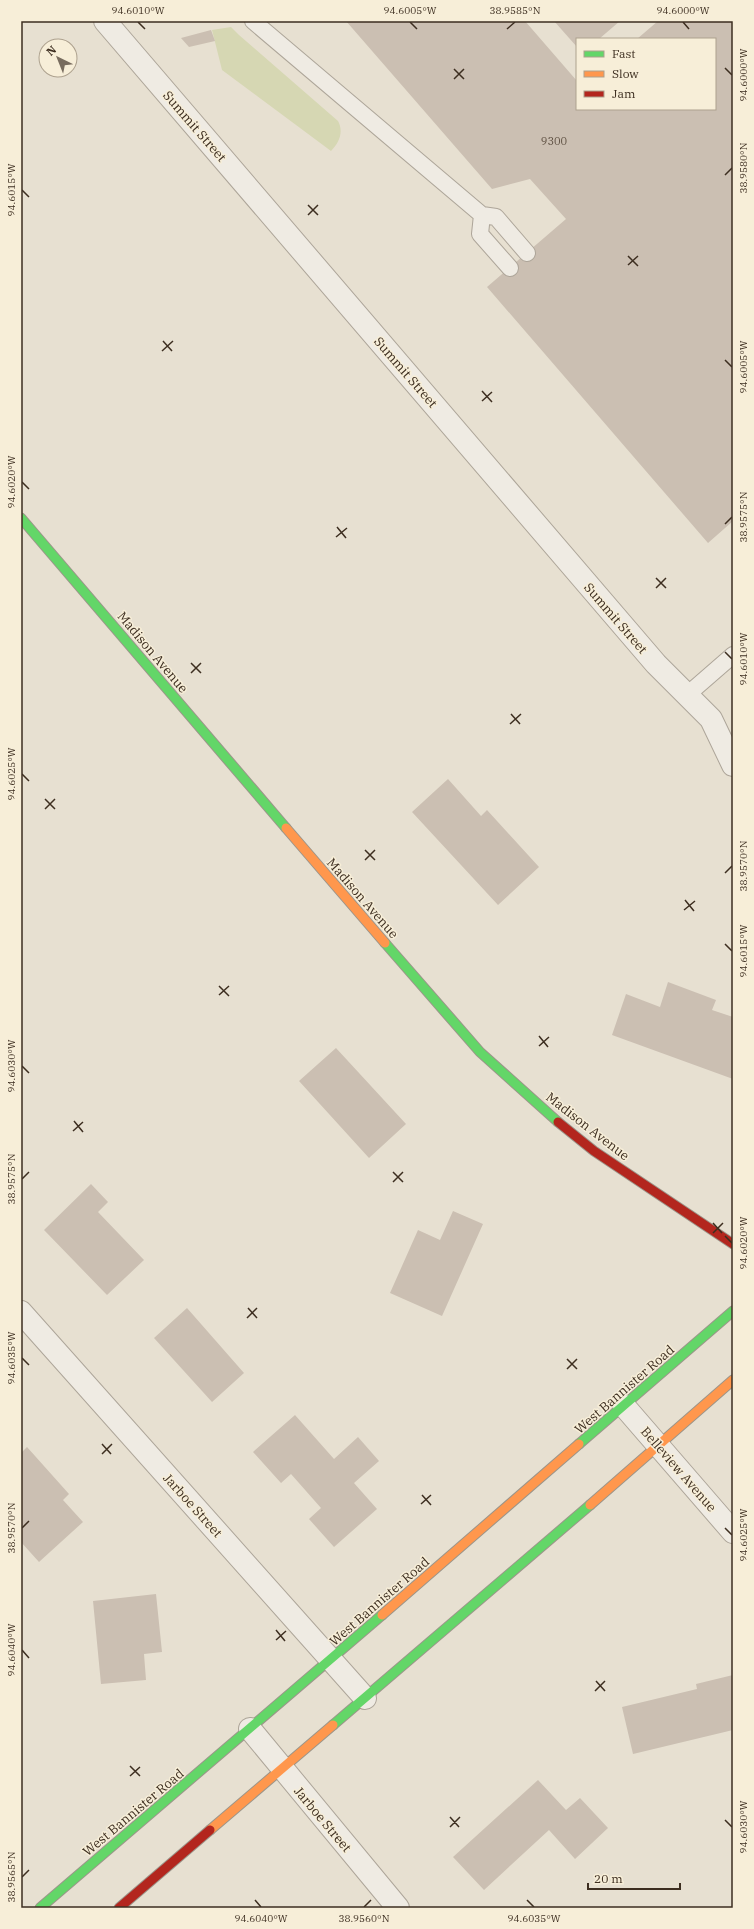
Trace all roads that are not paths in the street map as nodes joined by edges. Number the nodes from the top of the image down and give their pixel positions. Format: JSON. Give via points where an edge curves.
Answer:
{"nodes":[{"id":1,"x":105,"y":21,"type":"edge"},
{"id":2,"x":253,"y":21,"type":"edge"},
{"id":3,"x":482,"y":215,"type":"junction"},
{"id":4,"x":527,"y":252,"type":"dead end"},
{"id":5,"x":510,"y":268,"type":"dead end"},
{"id":6,"x":21,"y":518,"type":"edge"},
{"id":7,"x":733,"y":655,"type":"edge"},
{"id":8,"x":687,"y":695,"type":"junction"},
{"id":9,"x":712,"y":719,"type":"junction"},
{"id":10,"x":733,"y":728,"type":"edge"},
{"id":11,"x":733,"y":765,"type":"edge"},
{"id":12,"x":733,"y":1244,"type":"edge"},
{"id":13,"x":733,"y":1311,"type":"edge"},
{"id":14,"x":21,"y":1312,"type":"edge"},
{"id":15,"x":733,"y":1380,"type":"edge"},
{"id":16,"x":624,"y":1406,"type":"junction"},
{"id":17,"x":659,"y":1446,"type":"junction"},
{"id":18,"x":733,"y":1532,"type":"edge"},
{"id":19,"x":331,"y":1660,"type":"junction"},
{"id":20,"x":365,"y":1698,"type":"junction"},
{"id":21,"x":250,"y":1730,"type":"junction"},
{"id":22,"x":281,"y":1770,"type":"junction"},
{"id":23,"x":40,"y":1908,"type":"edge"},
{"id":24,"x":119,"y":1908,"type":"edge"},
{"id":25,"x":398,"y":1908,"type":"edge"}],
"edges":[{"from":1,"to":8,"type":"street","name":"Summit Street","via":[[656,664]]},
{"from":2,"to":3,"type":"lane"},
{"from":3,"to":4,"type":"lane","via":[[496,217]]},
{"from":3,"to":5,"type":"lane","via":[[480,234]]},
{"from":6,"to":12,"type":"main road","name":"Madison Avenue","via":[[480,1052],[594,1151]]},
{"from":7,"to":8,"type":"lane"},
{"from":8,"to":9,"type":"street","name":"Summit Street"},
{"from":9,"to":10,"type":"street","name":"Summit Street"},
{"from":9,"to":11,"type":"street","name":"Summit Street"},
{"from":13,"to":16,"type":"main road","name":"West Bannister Road"},
{"from":14,"to":19,"type":"street","name":"Jarboe Street"},
{"from":15,"to":17,"type":"main road"},
{"from":16,"to":17,"type":"street","name":"Belleview Avenue"},
{"from":16,"to":19,"type":"main road","name":"West Bannister Road"},
{"from":17,"to":18,"type":"street","name":"Belleview Avenue"},
{"from":17,"to":20,"type":"main road"},
{"from":19,"to":20,"type":"street","name":"Jarboe Street"},
{"from":19,"to":21,"type":"main road","name":"West Bannister Road"},
{"from":20,"to":22,"type":"main road"},
{"from":21,"to":22,"type":"street","name":"Jarboe Street"},
{"from":21,"to":23,"type":"main road","name":"West Bannister Road"},
{"from":22,"to":24,"type":"main road"},
{"from":22,"to":25,"type":"street","name":"Jarboe Street"}]}
